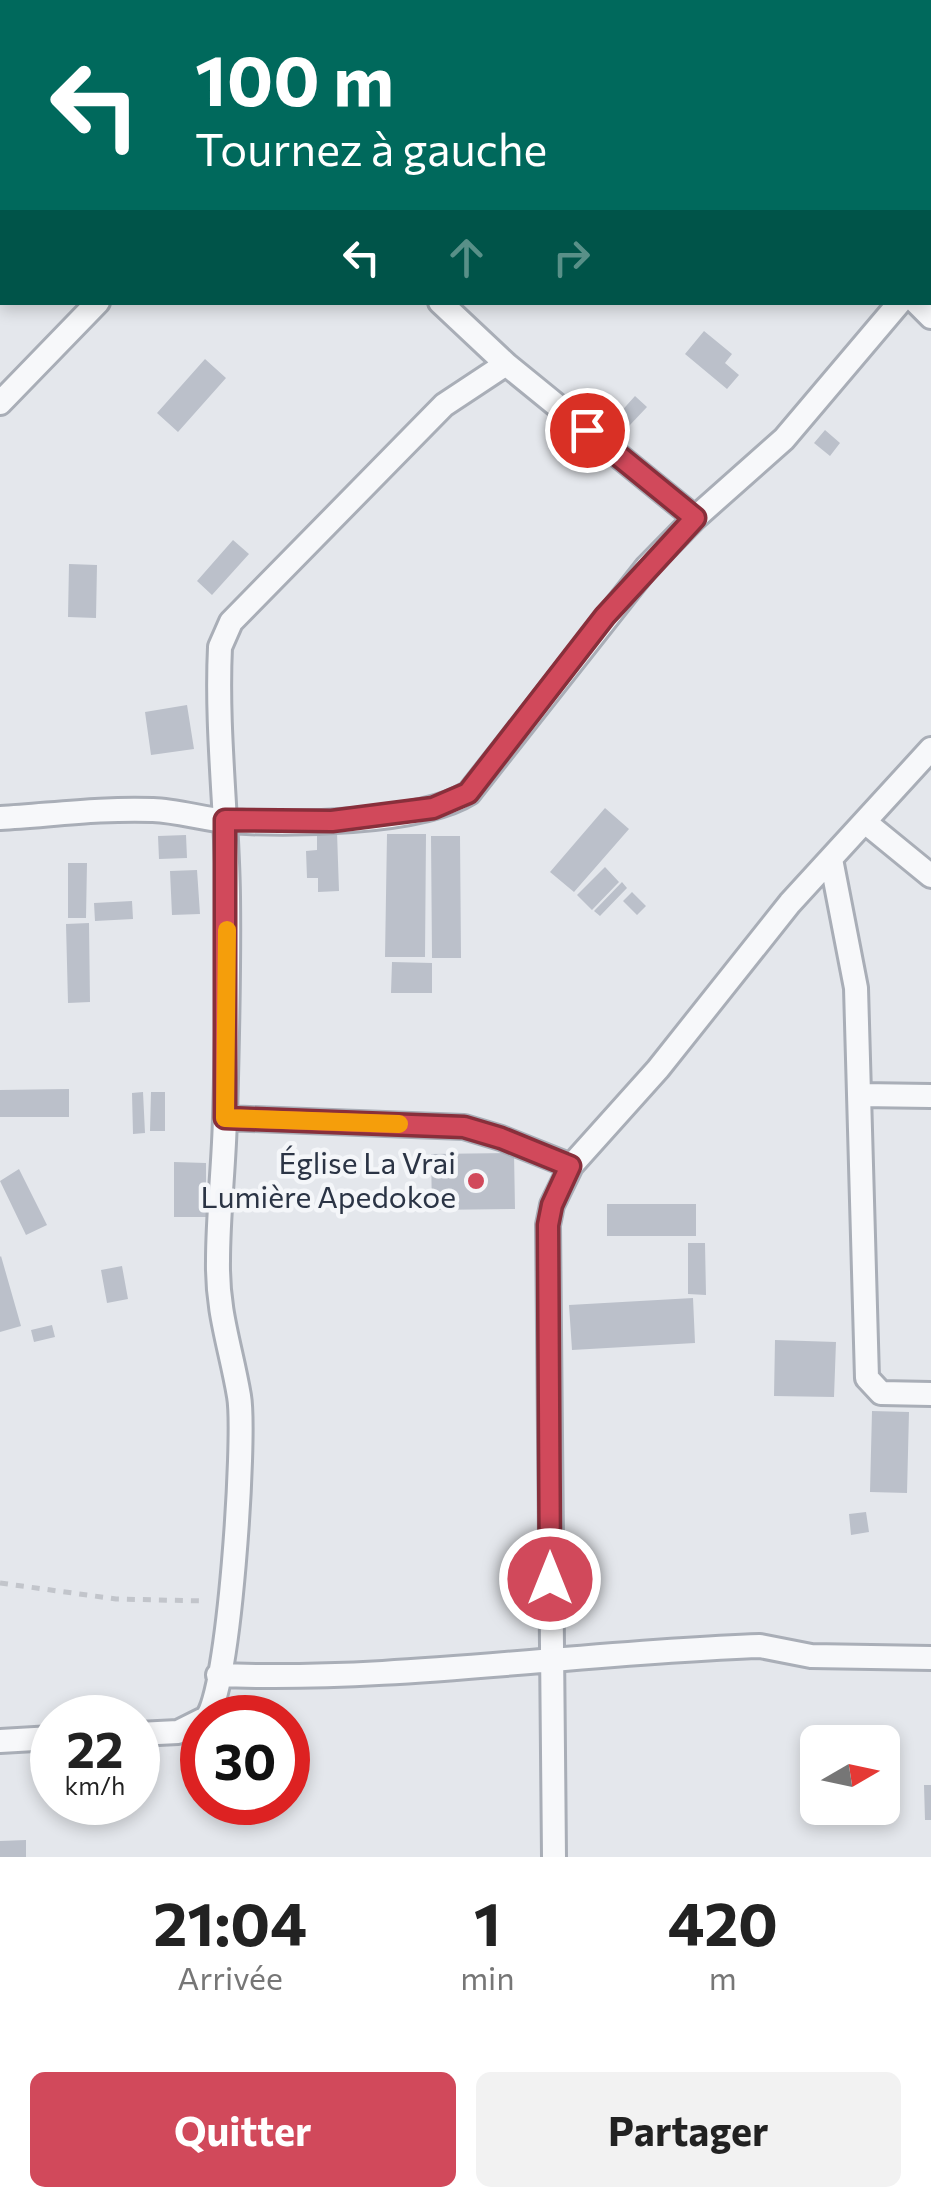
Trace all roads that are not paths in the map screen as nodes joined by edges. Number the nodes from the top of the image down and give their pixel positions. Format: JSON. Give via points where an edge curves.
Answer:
{"nodes":[{"id":1,"x":95,"y":305,"type":"edge"},
{"id":2,"x":443,"y":305,"type":"edge"},
{"id":3,"x":897,"y":305,"type":"edge"},
{"id":4,"x":506,"y":364,"type":"junction"},
{"id":5,"x":0,"y":403,"type":"edge"},
{"id":6,"x":695,"y":518,"type":"junction"},
{"id":7,"x":931,"y":749,"type":"edge"},
{"id":8,"x":0,"y":818,"type":"edge"},
{"id":9,"x":225,"y":820,"type":"junction"},
{"id":10,"x":864,"y":822,"type":"junction"},
{"id":11,"x":831,"y":859,"type":"junction"},
{"id":12,"x":931,"y":876,"type":"edge"},
{"id":13,"x":862,"y":1095,"type":"junction"},
{"id":14,"x":931,"y":1096,"type":"edge"},
{"id":15,"x":225,"y":1118,"type":"junction"},
{"id":16,"x":570,"y":1166,"type":"junction"},
{"id":17,"x":931,"y":1394,"type":"edge"},
{"id":18,"x":931,"y":1658,"type":"edge"},
{"id":19,"x":551,"y":1664,"type":"junction"},
{"id":20,"x":218,"y":1675,"type":"junction"},
{"id":21,"x":214,"y":1695,"type":"edge"},
{"id":22,"x":30,"y":1739,"type":"edge"},
{"id":23,"x":0,"y":1741,"type":"edge"},
{"id":24,"x":554,"y":1857,"type":"edge"}],
"edges":[{"from":1,"to":5,"type":"street"},
{"from":2,"to":4,"type":"street"},
{"from":3,"to":6,"type":"street","via":[[784,439]]},
{"from":4,"to":6,"type":"street"},
{"from":4,"to":9,"type":"street","via":[[444,405],[231,622],[219,670]]},
{"from":6,"to":9,"type":"street","via":[[605,616],[468,793],[433,808],[332,821]]},
{"from":7,"to":10,"type":"street"},
{"from":8,"to":9,"type":"street","via":[[149,810]]},
{"from":9,"to":15,"type":"street"},
{"from":10,"to":11,"type":"street"},
{"from":10,"to":12,"type":"street"},
{"from":11,"to":13,"type":"street","via":[[853,963]]},
{"from":11,"to":16,"type":"street"},
{"from":13,"to":14,"type":"street"},
{"from":13,"to":17,"type":"street","via":[[867,1378],[881,1394]]},
{"from":15,"to":16,"type":"street","via":[[464,1127]]},
{"from":15,"to":20,"type":"street","via":[[217,1264],[242,1450]]},
{"from":16,"to":19,"type":"street","via":[[548,1225]]},
{"from":18,"to":19,"type":"street","via":[[811,1656],[760,1646]]},
{"from":19,"to":20,"type":"street"},
{"from":19,"to":24,"type":"street"},
{"from":20,"to":21,"type":"street"},
{"from":22,"to":23,"type":"street"}]}
